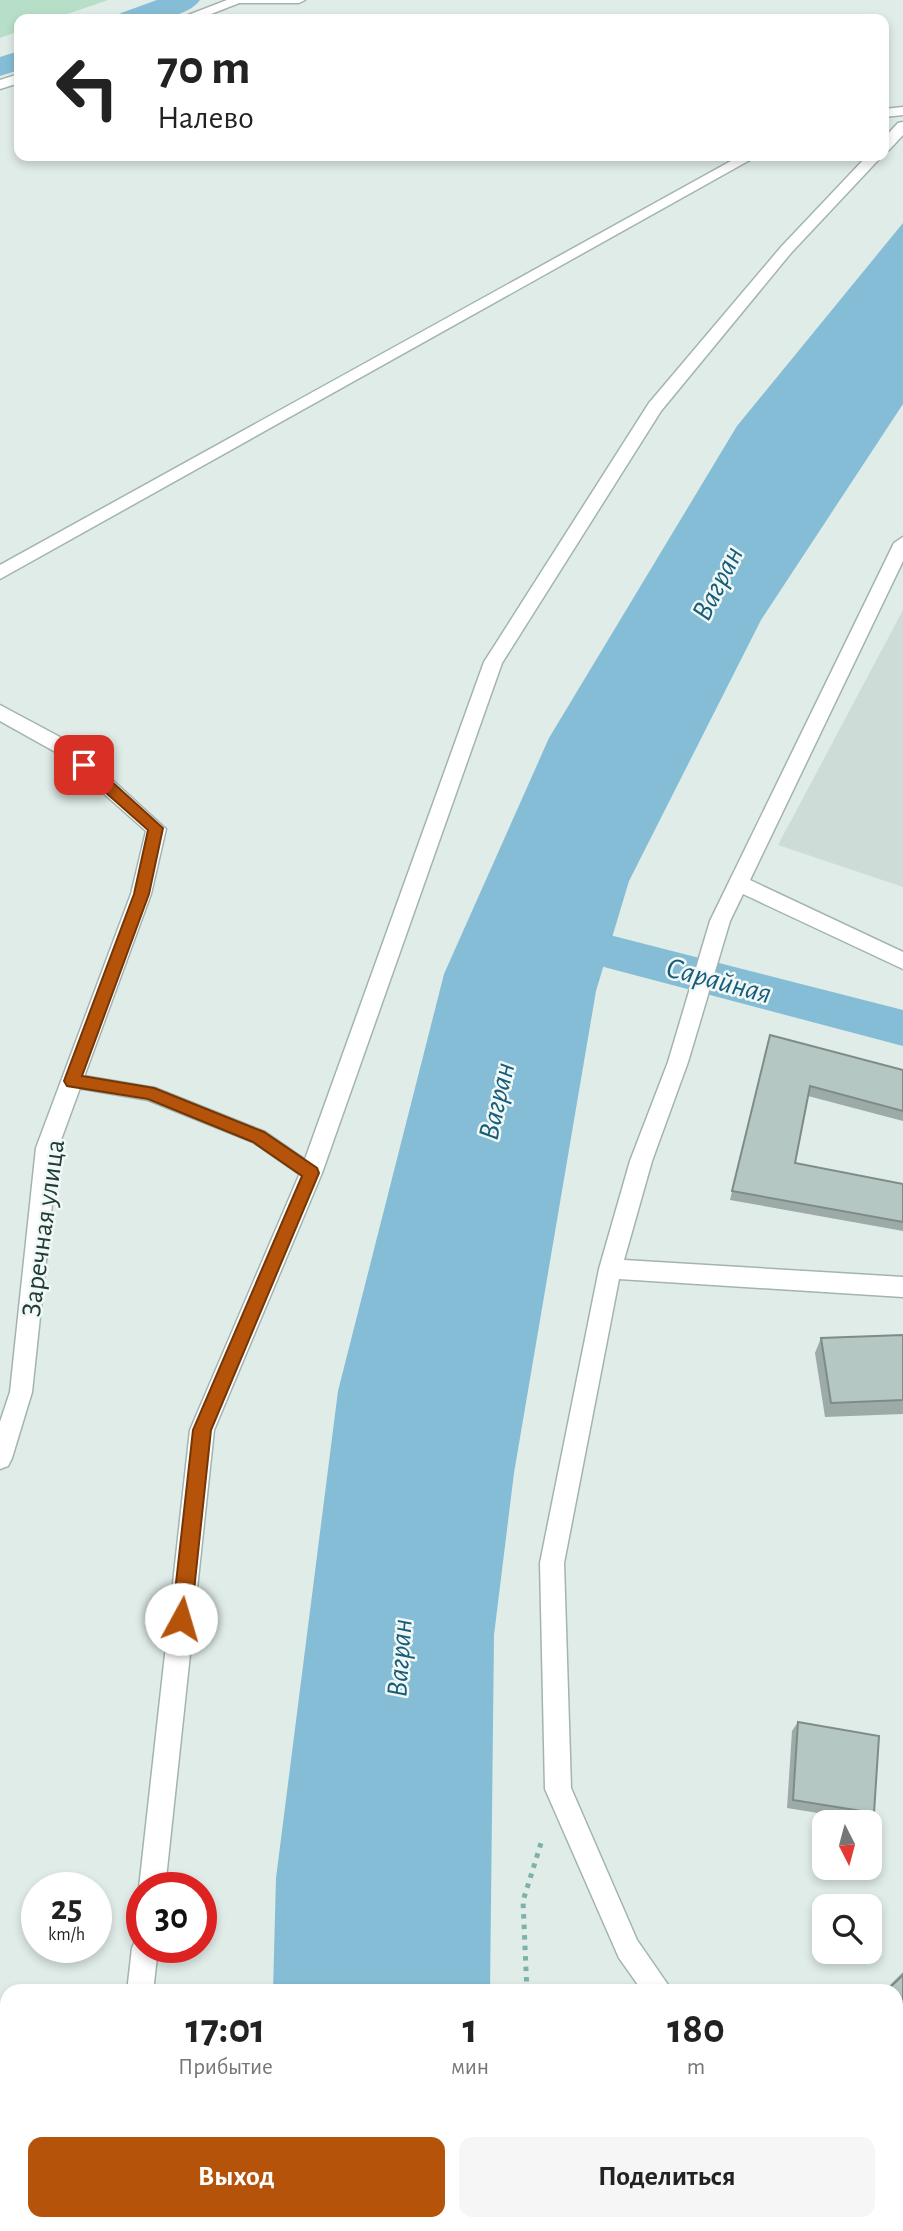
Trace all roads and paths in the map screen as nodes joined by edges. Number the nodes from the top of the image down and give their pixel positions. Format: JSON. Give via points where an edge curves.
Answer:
{"nodes":[{"id":1,"x":240,"y":0,"type":"edge"},
{"id":2,"x":299,"y":0,"type":"edge"},
{"id":3,"x":199,"y":14,"type":"edge"},
{"id":4,"x":903,"y":127,"type":"edge"},
{"id":5,"x":889,"y":142,"type":"edge"},
{"id":6,"x":741,"y":161,"type":"edge"},
{"id":7,"x":870,"y":161,"type":"edge"},
{"id":8,"x":903,"y":543,"type":"edge"},
{"id":9,"x":0,"y":573,"type":"edge"},
{"id":10,"x":0,"y":712,"type":"edge"},
{"id":11,"x":738,"y":883,"type":"junction"},
{"id":12,"x":903,"y":961,"type":"edge"},
{"id":13,"x":72,"y":1081,"type":"junction"},
{"id":14,"x":311,"y":1173,"type":"junction"},
{"id":15,"x":610,"y":1269,"type":"junction"},
{"id":16,"x":903,"y":1287,"type":"edge"},
{"id":17,"x":0,"y":1458,"type":"edge"},
{"id":18,"x":558,"y":1789,"type":"junction"},
{"id":19,"x":154,"y":1872,"type":"edge"},
{"id":20,"x":144,"y":1963,"type":"edge"},
{"id":21,"x":142,"y":1984,"type":"edge"},
{"id":22,"x":527,"y":1984,"type":"edge"},
{"id":23,"x":654,"y":1984,"type":"edge"}],
"edges":[{"from":1,"to":2,"type":"lane"},
{"from":1,"to":3,"type":"street"},
{"from":4,"to":5,"type":"street"},
{"from":6,"to":9,"type":"street"},
{"from":7,"to":14,"type":"street","via":[[786,250],[655,407],[494,662]]},
{"from":8,"to":11,"type":"street"},
{"from":10,"to":13,"type":"street","name":"Заречная улица","via":[[66,749],[156,828],[141,894]]},
{"from":11,"to":12,"type":"street"},
{"from":11,"to":15,"type":"street","via":[[720,921]]},
{"from":13,"to":14,"type":"lane","via":[[149,1093],[259,1137]]},
{"from":13,"to":17,"type":"street","name":"Заречная улица","via":[[47,1148],[22,1392]]},
{"from":14,"to":19,"type":"street","via":[[202,1430]]},
{"from":15,"to":16,"type":"street"},
{"from":15,"to":18,"type":"street","via":[[552,1563]]},
{"from":18,"to":22,"type":"path","via":[[523,1900]]},
{"from":18,"to":23,"type":"street","via":[[628,1949]]},
{"from":20,"to":21,"type":"street"}]}
